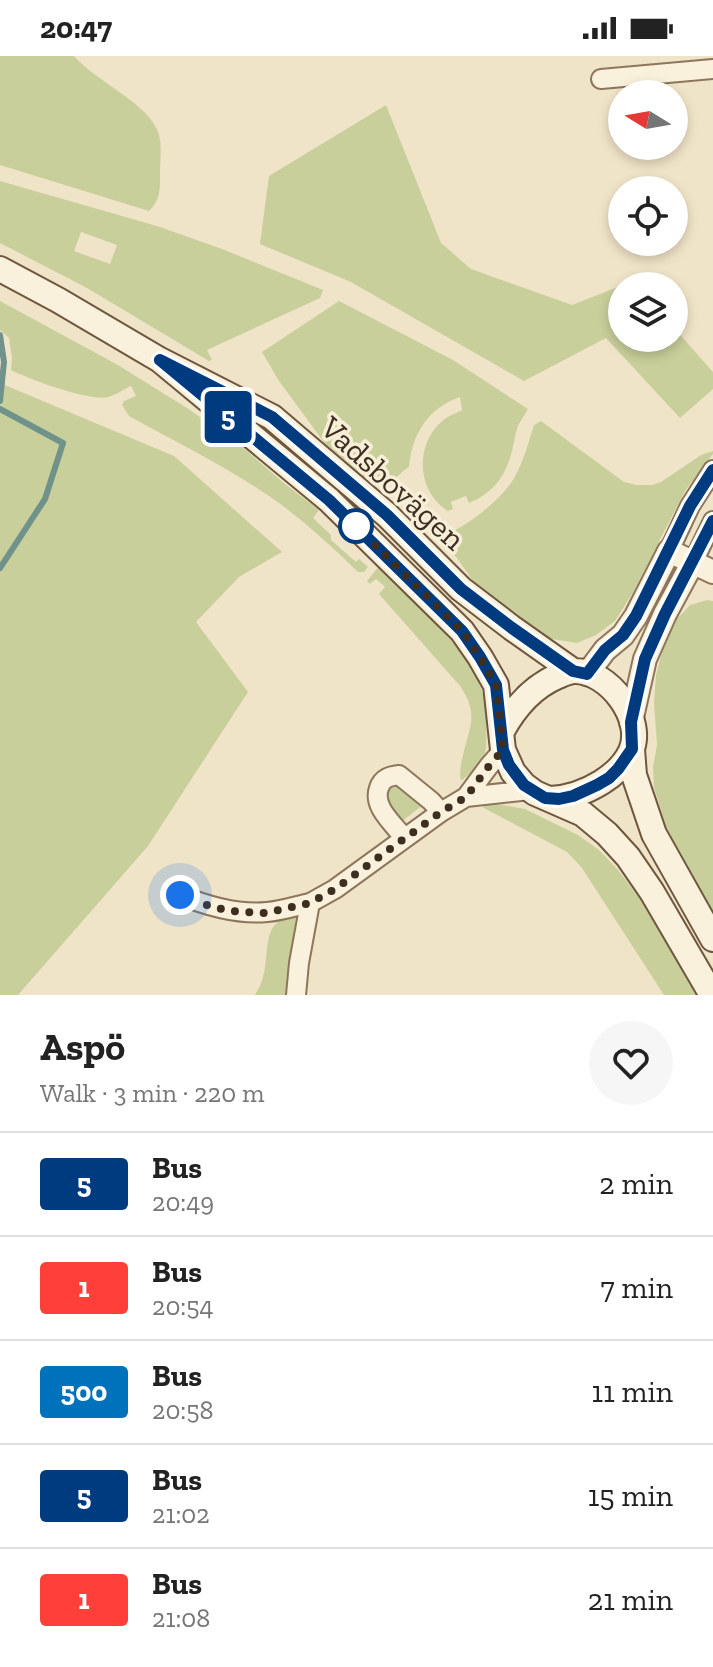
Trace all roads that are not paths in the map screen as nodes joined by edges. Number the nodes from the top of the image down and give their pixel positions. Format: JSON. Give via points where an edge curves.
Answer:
{"nodes":[{"id":1,"x":713,"y":69,"type":"edge"},
{"id":2,"x":601,"y":79,"type":"dead end"},
{"id":3,"x":0,"y":269,"type":"edge"},
{"id":4,"x":160,"y":360,"type":"junction"},
{"id":5,"x":713,"y":470,"type":"edge"},
{"id":6,"x":713,"y":521,"type":"edge"},
{"id":7,"x":669,"y":551,"type":"junction"},
{"id":8,"x":703,"y":567,"type":"edge"},
{"id":9,"x":580,"y":672,"type":"junction"},
{"id":10,"x":631,"y":722,"type":"junction"},
{"id":11,"x":503,"y":740,"type":"junction"},
{"id":12,"x":632,"y":749,"type":"junction"},
{"id":13,"x":540,"y":794,"type":"junction"},
{"id":14,"x":466,"y":797,"type":"junction"},
{"id":15,"x":441,"y":812,"type":"junction"},
{"id":16,"x":404,"y":838,"type":"junction"},
{"id":17,"x":180,"y":895,"type":"dead end"},
{"id":18,"x":310,"y":903,"type":"junction"},
{"id":19,"x":713,"y":939,"type":"edge"},
{"id":20,"x":296,"y":995,"type":"edge"},
{"id":21,"x":712,"y":995,"type":"edge"}],
"edges":[{"from":1,"to":2,"type":"street"},
{"from":3,"to":4,"type":"main road","name":"Vadsbovägen"},
{"from":4,"to":9,"type":"main road","name":"Vadsbovägen","via":[[272,417],[387,515],[461,589]]},
{"from":4,"to":11,"type":"main road","name":"Vadsbovägen","via":[[329,500],[462,631],[496,685]]},
{"from":5,"to":7,"type":"street"},
{"from":6,"to":8,"type":"street"},
{"from":7,"to":8,"type":"street"},
{"from":7,"to":9,"type":"street","via":[[623,635]]},
{"from":8,"to":10,"type":"street","via":[[665,614],[645,659]]},
{"from":9,"to":10,"type":"main road","via":[[612,688]]},
{"from":9,"to":11,"type":"main road","via":[[549,680],[526,697]]},
{"from":10,"to":12,"type":"main road"},
{"from":11,"to":13,"type":"main road","via":[[513,772]]},
{"from":11,"to":14,"type":"street"},
{"from":12,"to":13,"type":"main road","via":[[597,785],[573,796]]},
{"from":12,"to":19,"type":"main road","via":[[634,775],[654,834]]},
{"from":13,"to":14,"type":"street"},
{"from":13,"to":21,"type":"main road","via":[[583,814],[628,857]]},
{"from":14,"to":15,"type":"street"},
{"from":15,"to":16,"type":"street"},
{"from":15,"to":16,"type":"street","via":[[399,775],[385,778],[377,800]]},
{"from":16,"to":18,"type":"street"},
{"from":17,"to":18,"type":"street","via":[[229,911],[265,913]]},
{"from":18,"to":20,"type":"street"}]}
